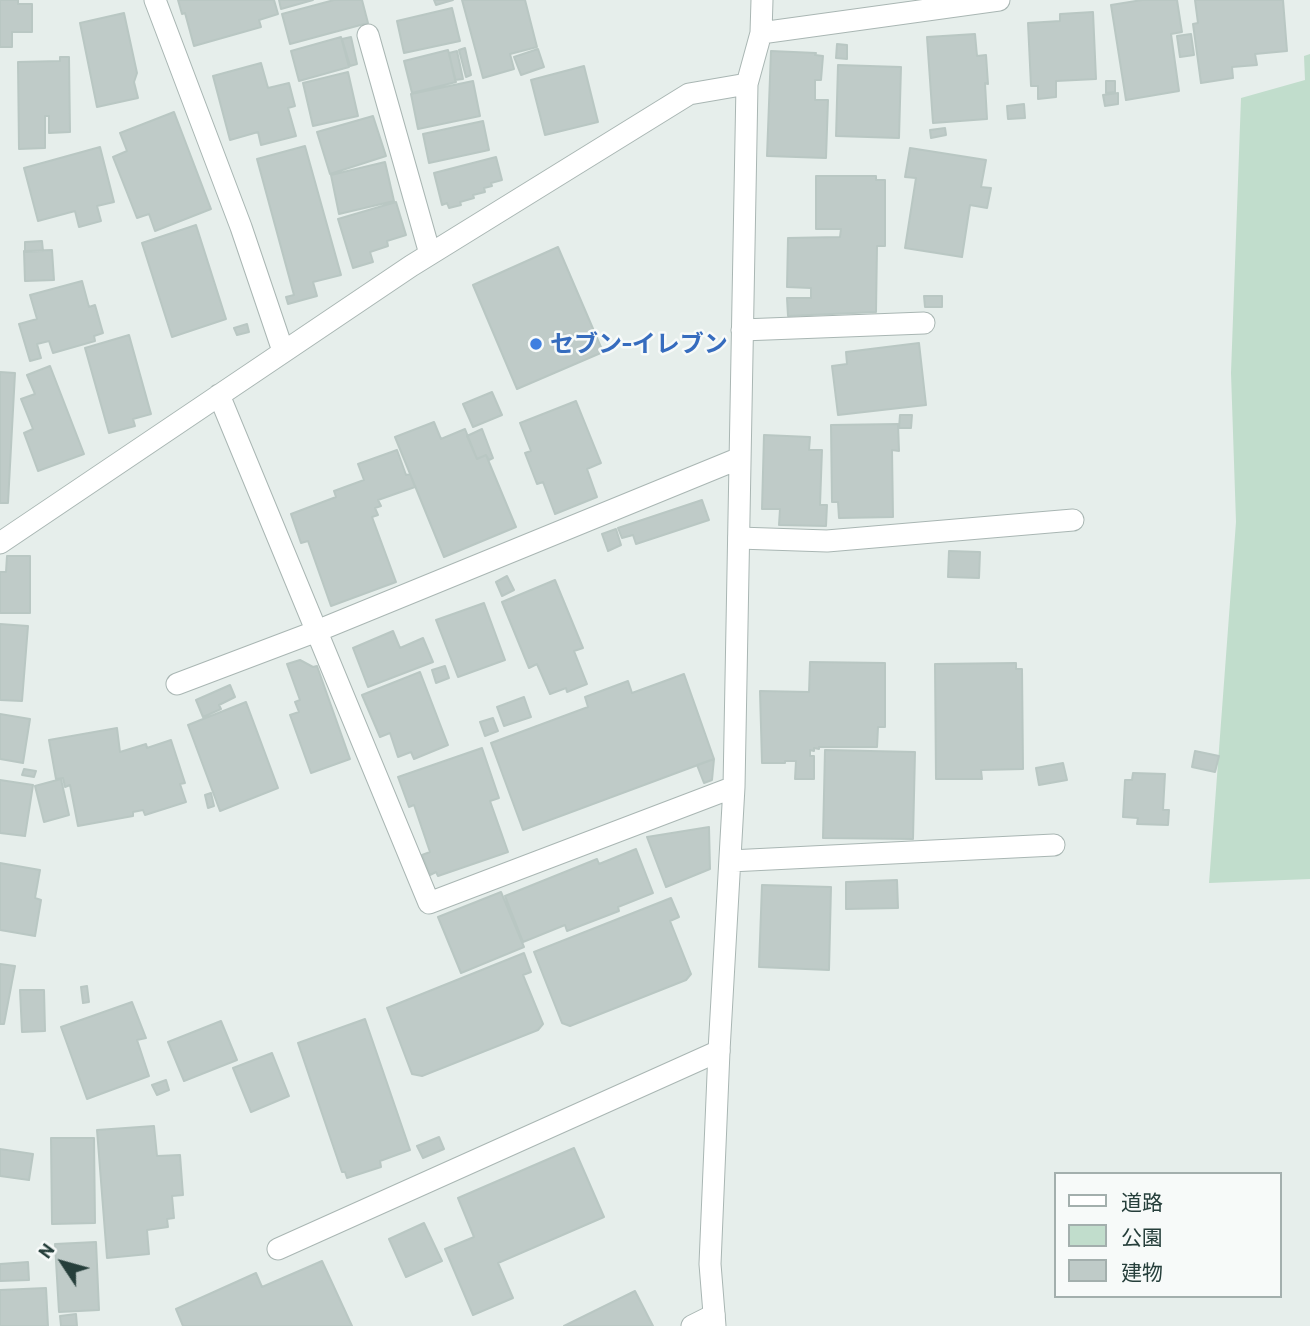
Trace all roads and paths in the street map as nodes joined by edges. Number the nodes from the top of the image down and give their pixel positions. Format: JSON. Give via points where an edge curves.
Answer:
{"nodes":[{"id":1,"x":155,"y":0,"type":"edge"},
{"id":2,"x":762,"y":0,"type":"edge"},
{"id":3,"x":999,"y":0,"type":"edge"},
{"id":4,"x":761,"y":33,"type":"junction"},
{"id":5,"x":368,"y":35,"type":"dead end"},
{"id":6,"x":747,"y":83,"type":"junction"},
{"id":7,"x":430,"y":254,"type":"junction"},
{"id":8,"x":924,"y":323,"type":"dead end"},
{"id":9,"x":742,"y":330,"type":"junction"},
{"id":10,"x":283,"y":351,"type":"junction"},
{"id":11,"x":219,"y":395,"type":"junction"},
{"id":12,"x":740,"y":458,"type":"junction"},
{"id":13,"x":1073,"y":520,"type":"dead end"},
{"id":14,"x":739,"y":538,"type":"junction"},
{"id":15,"x":0,"y":542,"type":"edge"},
{"id":16,"x":317,"y":631,"type":"junction"},
{"id":17,"x":177,"y":684,"type":"dead end"},
{"id":18,"x":734,"y":787,"type":"junction"},
{"id":19,"x":1054,"y":845,"type":"dead end"},
{"id":20,"x":730,"y":862,"type":"junction"},
{"id":21,"x":719,"y":1051,"type":"junction"},
{"id":22,"x":278,"y":1249,"type":"dead end"},
{"id":23,"x":715,"y":1320,"type":"edge"},
{"id":24,"x":692,"y":1326,"type":"edge"}],
"edges":[{"from":1,"to":10,"type":"street"},
{"from":2,"to":4,"type":"street"},
{"from":3,"to":4,"type":"street"},
{"from":4,"to":6,"type":"street"},
{"from":5,"to":7,"type":"street"},
{"from":6,"to":7,"type":"street","via":[[689,94]]},
{"from":6,"to":9,"type":"street"},
{"from":7,"to":10,"type":"street"},
{"from":8,"to":9,"type":"street"},
{"from":9,"to":12,"type":"street"},
{"from":10,"to":11,"type":"street"},
{"from":11,"to":15,"type":"street"},
{"from":11,"to":16,"type":"street"},
{"from":12,"to":14,"type":"street"},
{"from":12,"to":16,"type":"street"},
{"from":13,"to":14,"type":"street","via":[[827,541]]},
{"from":14,"to":18,"type":"street"},
{"from":16,"to":17,"type":"street"},
{"from":16,"to":18,"type":"street","via":[[429,903]]},
{"from":18,"to":20,"type":"street"},
{"from":19,"to":20,"type":"street"},
{"from":20,"to":21,"type":"street"},
{"from":21,"to":22,"type":"street"},
{"from":21,"to":23,"type":"street","via":[[710,1264]]},
{"from":23,"to":24,"type":"street"}]}
